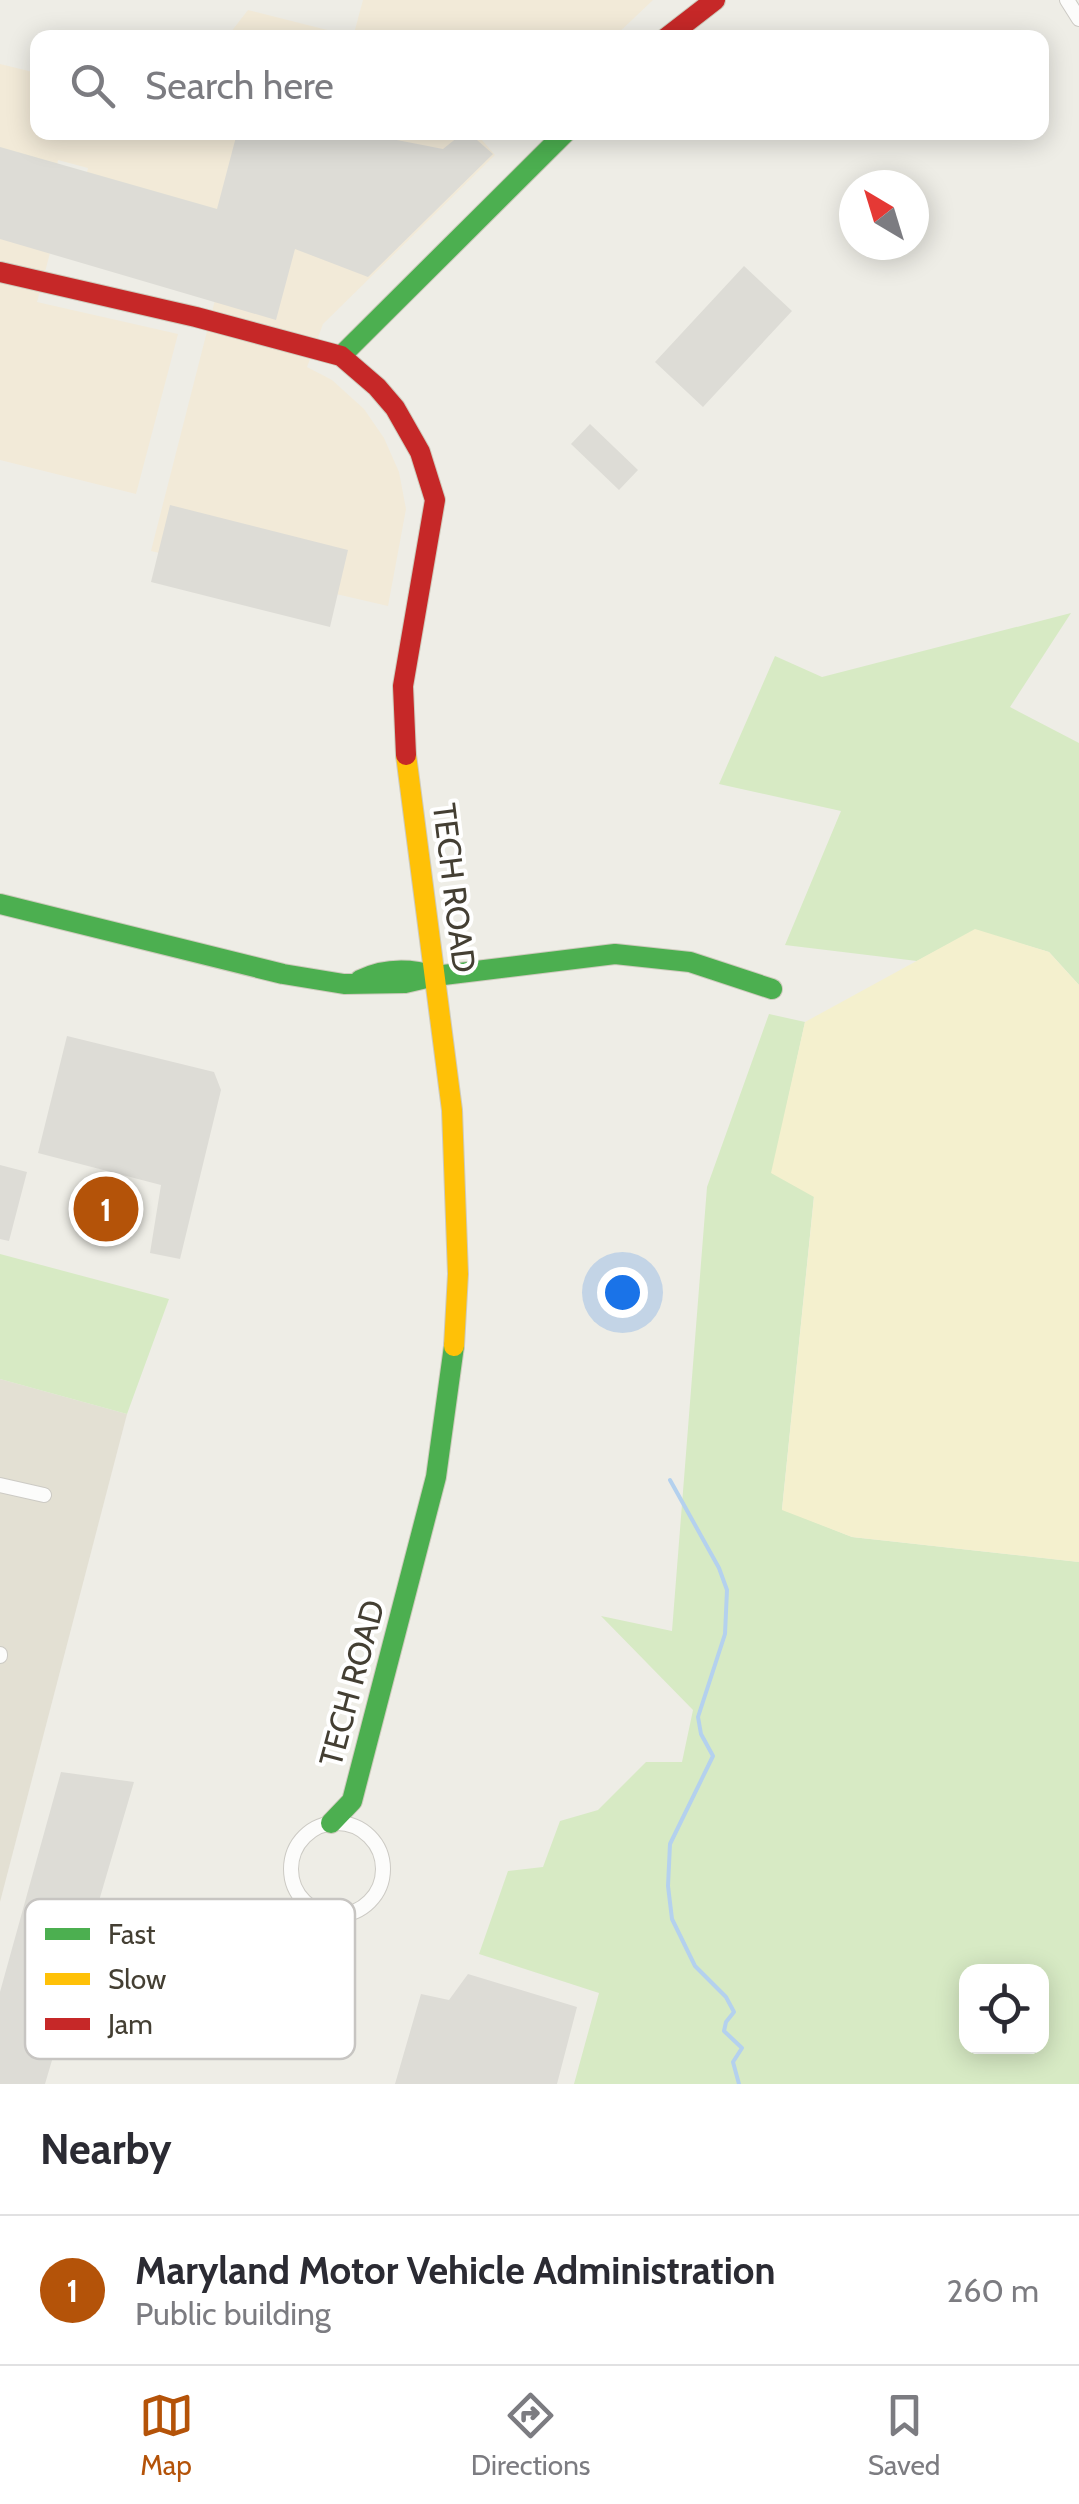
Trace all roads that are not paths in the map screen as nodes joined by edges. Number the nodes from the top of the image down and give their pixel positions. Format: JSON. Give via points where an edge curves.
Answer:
{"nodes":[{"id":1,"x":715,"y":0,"type":"edge"},
{"id":2,"x":1067,"y":0,"type":"edge"},
{"id":3,"x":1079,"y":19,"type":"edge"},
{"id":4,"x":676,"y":30,"type":"edge"},
{"id":5,"x":558,"y":140,"type":"edge"},
{"id":6,"x":0,"y":272,"type":"edge"},
{"id":7,"x":341,"y":356,"type":"junction"},
{"id":8,"x":0,"y":904,"type":"edge"},
{"id":9,"x":435,"y":976,"type":"junction"},
{"id":10,"x":772,"y":989,"type":"dead end"},
{"id":11,"x":0,"y":1485,"type":"edge"},
{"id":12,"x":44,"y":1496,"type":"dead end"},
{"id":13,"x":352,"y":1800,"type":"junction"},
{"id":14,"x":331,"y":1822,"type":"junction"},
{"id":15,"x":365,"y":1832,"type":"junction"},
{"id":16,"x":300,"y":1899,"type":"edge"},
{"id":17,"x":355,"y":1912,"type":"edge"}],
"edges":[{"from":1,"to":4,"type":"street"},
{"from":2,"to":3,"type":"street"},
{"from":5,"to":7,"type":"street"},
{"from":6,"to":7,"type":"street","name":"TECH ROAD"},
{"from":7,"to":9,"type":"street","name":"TECH ROAD","via":[[395,408],[420,452],[435,500],[403,686]]},
{"from":8,"to":9,"type":"street","via":[[315,981],[352,984],[412,968]]},
{"from":9,"to":10,"type":"street","via":[[614,954],[690,962]]},
{"from":9,"to":13,"type":"street","name":"TECH ROAD","via":[[457,1183],[453,1372],[436,1477]]},
{"from":11,"to":12,"type":"street"},
{"from":13,"to":14,"type":"street","name":"TECH ROAD"},
{"from":13,"to":15,"type":"street","name":"TECH ROAD"},
{"from":14,"to":15,"type":"street"},
{"from":14,"to":16,"type":"street","name":"TECH ROAD","via":[[302,1838],[292,1855],[292,1883]]},
{"from":15,"to":17,"type":"street","name":"TECH ROAD","via":[[381,1852],[381,1884]]}]}
